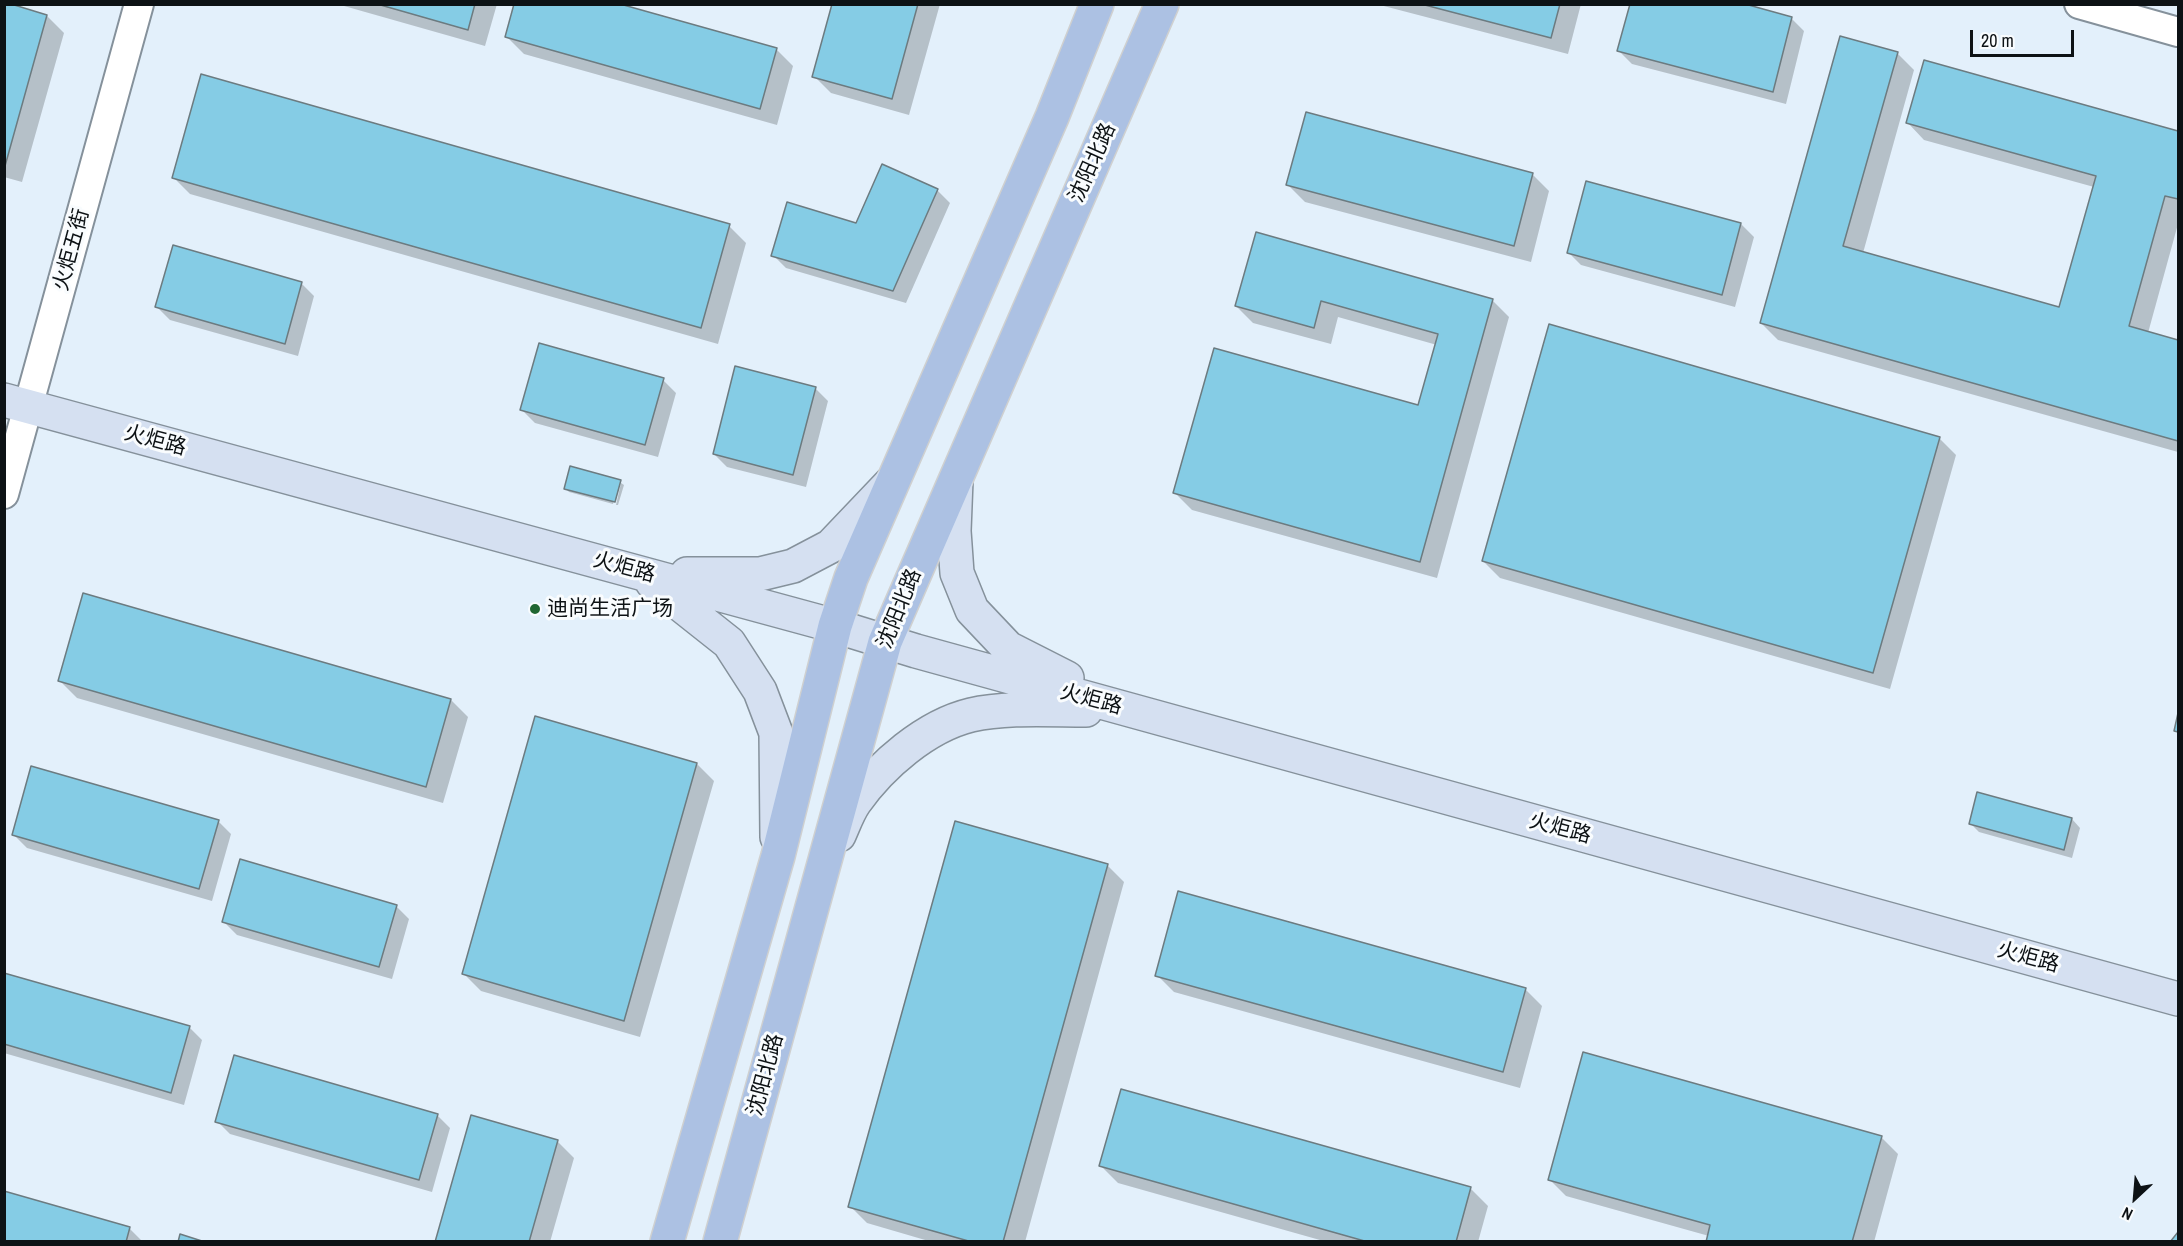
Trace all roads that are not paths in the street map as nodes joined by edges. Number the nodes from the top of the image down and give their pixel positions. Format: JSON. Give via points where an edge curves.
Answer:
{"nodes":[{"id":1,"x":139,"y":4,"type":"edge"},
{"id":2,"x":1097,"y":4,"type":"edge"},
{"id":3,"x":1162,"y":4,"type":"edge"},
{"id":4,"x":2079,"y":4,"type":"edge"},
{"id":5,"x":2178,"y":32,"type":"edge"},
{"id":6,"x":17,"y":403,"type":"edge"},
{"id":7,"x":957,"y":476,"type":"junction"},
{"id":8,"x":894,"y":480,"type":"junction"},
{"id":9,"x":4,"y":494,"type":"edge"},
{"id":10,"x":641,"y":573,"type":"junction"},
{"id":11,"x":835,"y":626,"type":"junction"},
{"id":12,"x":885,"y":642,"type":"junction"},
{"id":13,"x":1127,"y":710,"type":"junction"},
{"id":14,"x":778,"y":856,"type":"junction"},
{"id":15,"x":822,"y":869,"type":"junction"},
{"id":16,"x":2178,"y":999,"type":"edge"},
{"id":17,"x":668,"y":1242,"type":"edge"},
{"id":18,"x":720,"y":1242,"type":"edge"}],
"edges":[{"from":1,"to":6,"type":"street","name":"火炬五街"},
{"from":2,"to":8,"type":"main road"},
{"from":3,"to":7,"type":"main road","name":"沈阳北路"},
{"from":4,"to":5,"type":"street"},
{"from":6,"to":9,"type":"street","name":"火炬五街"},
{"from":6,"to":10,"type":"main road","name":"火炬路"},
{"from":7,"to":12,"type":"main road","name":"沈阳北路"},
{"from":7,"to":13,"type":"main road","via":[[957,573],[972,610],[1008,648]]},
{"from":8,"to":10,"type":"main road","via":[[831,546],[793,566],[760,574]]},
{"from":8,"to":11,"type":"main road","via":[[851,578]]},
{"from":10,"to":11,"type":"main road","name":"火炬路"},
{"from":10,"to":14,"type":"main road","via":[[729,643],[760,691],[776,733]]},
{"from":11,"to":12,"type":"main road","name":"火炬路"},
{"from":11,"to":14,"type":"main road"},
{"from":12,"to":13,"type":"main road","name":"火炬路"},
{"from":12,"to":15,"type":"main road","name":"沈阳北路"},
{"from":13,"to":15,"type":"main road","via":[[1022,710],[970,715],[932,731],[893,758],[854,803]]},
{"from":13,"to":16,"type":"main road","name":"火炬路"},
{"from":14,"to":17,"type":"main road"},
{"from":15,"to":18,"type":"main road","name":"沈阳北路"}]}
